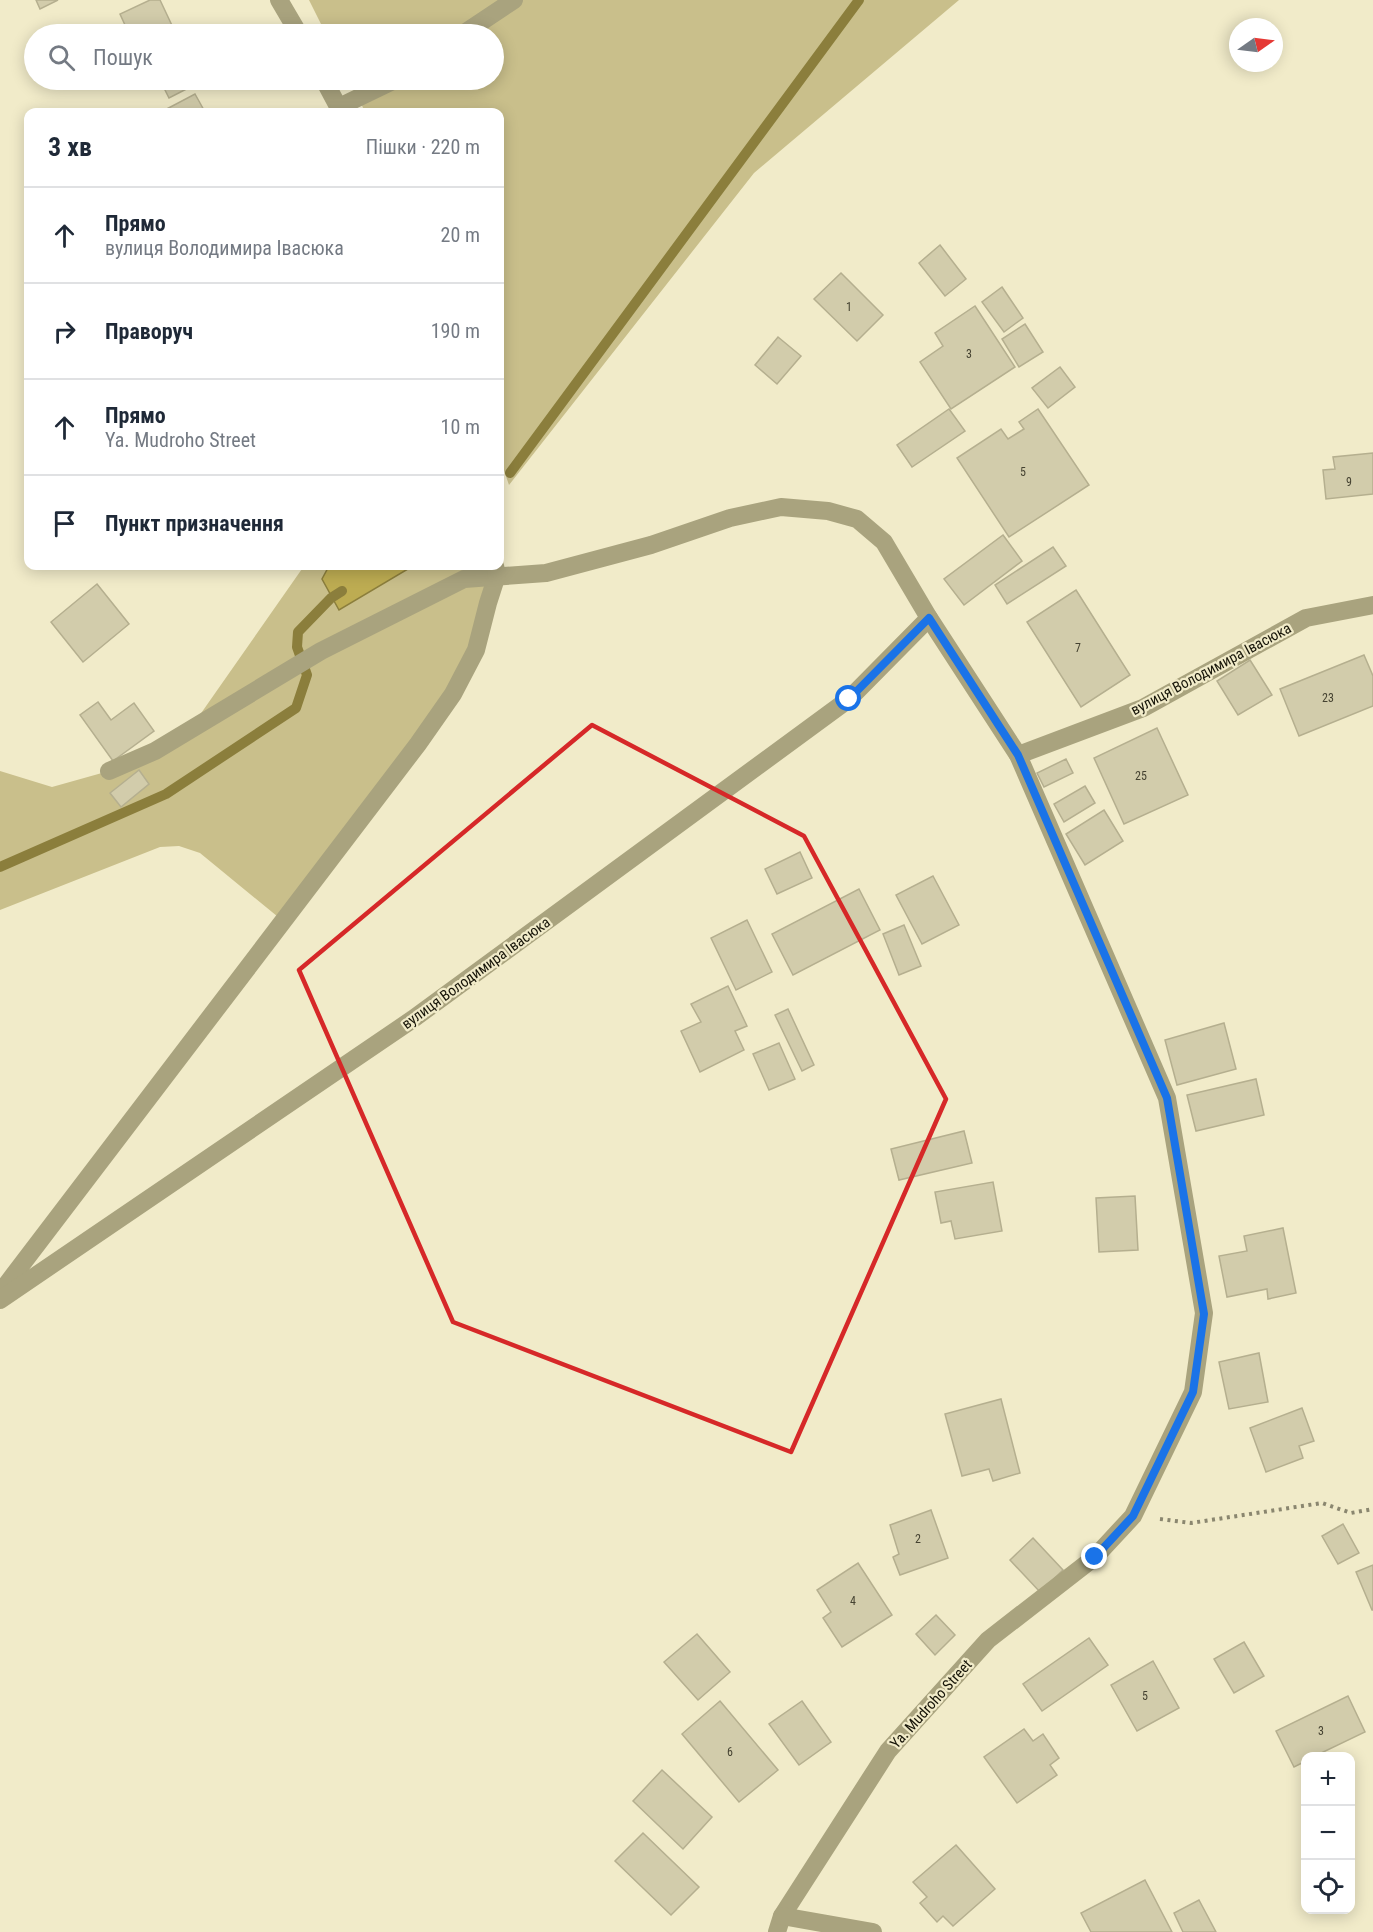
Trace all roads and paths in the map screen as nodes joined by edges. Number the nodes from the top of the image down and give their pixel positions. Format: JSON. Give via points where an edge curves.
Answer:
{"nodes":[{"id":1,"x":279,"y":0,"type":"edge"},
{"id":2,"x":514,"y":0,"type":"edge"},
{"id":3,"x":293,"y":24,"type":"edge"},
{"id":4,"x":478,"y":24,"type":"edge"},
{"id":5,"x":329,"y":90,"type":"edge"},
{"id":6,"x":377,"y":90,"type":"edge"},
{"id":7,"x":339,"y":108,"type":"edge"},
{"id":8,"x":344,"y":108,"type":"edge"},
{"id":9,"x":496,"y":570,"type":"edge"},
{"id":10,"x":1373,"y":605,"type":"edge"},
{"id":11,"x":929,"y":618,"type":"junction"},
{"id":12,"x":1018,"y":755,"type":"junction"},
{"id":13,"x":108,"y":771,"type":"dead end"},
{"id":14,"x":0,"y":1293,"type":"edge"},
{"id":15,"x":0,"y":1300,"type":"edge"},
{"id":16,"x":1373,"y":1509,"type":"edge"},
{"id":17,"x":1133,"y":1516,"type":"junction"},
{"id":18,"x":779,"y":1924,"type":"edge"},
{"id":19,"x":873,"y":1932,"type":"edge"}],
"edges":[{"from":1,"to":3,"type":"street"},
{"from":2,"to":4,"type":"street"},
{"from":5,"to":7,"type":"street"},
{"from":6,"to":8,"type":"street"},
{"from":9,"to":11,"type":"street","name":"Ya. Mudroho Street","via":[[546,573],[651,545],[730,518],[781,507],[816,510],[857,519],[884,542]]},
{"from":9,"to":13,"type":"street","name":"Ya. Mudroho Street","via":[[464,579],[292,666],[155,751]]},
{"from":9,"to":14,"type":"street","via":[[476,650],[453,694]]},
{"from":10,"to":12,"type":"street","name":"вулиця Володимира Івасюка","via":[[1306,618],[1143,708]]},
{"from":11,"to":12,"type":"street","name":"Ya. Mudroho Street"},
{"from":11,"to":15,"type":"street","name":"вулиця Володимира Івасюка","via":[[849,699],[413,1019]]},
{"from":12,"to":17,"type":"street","name":"Ya. Mudroho Street","via":[[1167,1098],[1204,1314],[1193,1392]]},
{"from":16,"to":17,"type":"path","via":[[1351,1513],[1322,1503],[1191,1522]]},
{"from":17,"to":18,"type":"street","name":"Ya. Mudroho Street","via":[[1095,1557],[988,1640],[888,1751]]},
{"from":18,"to":19,"type":"street"}]}
